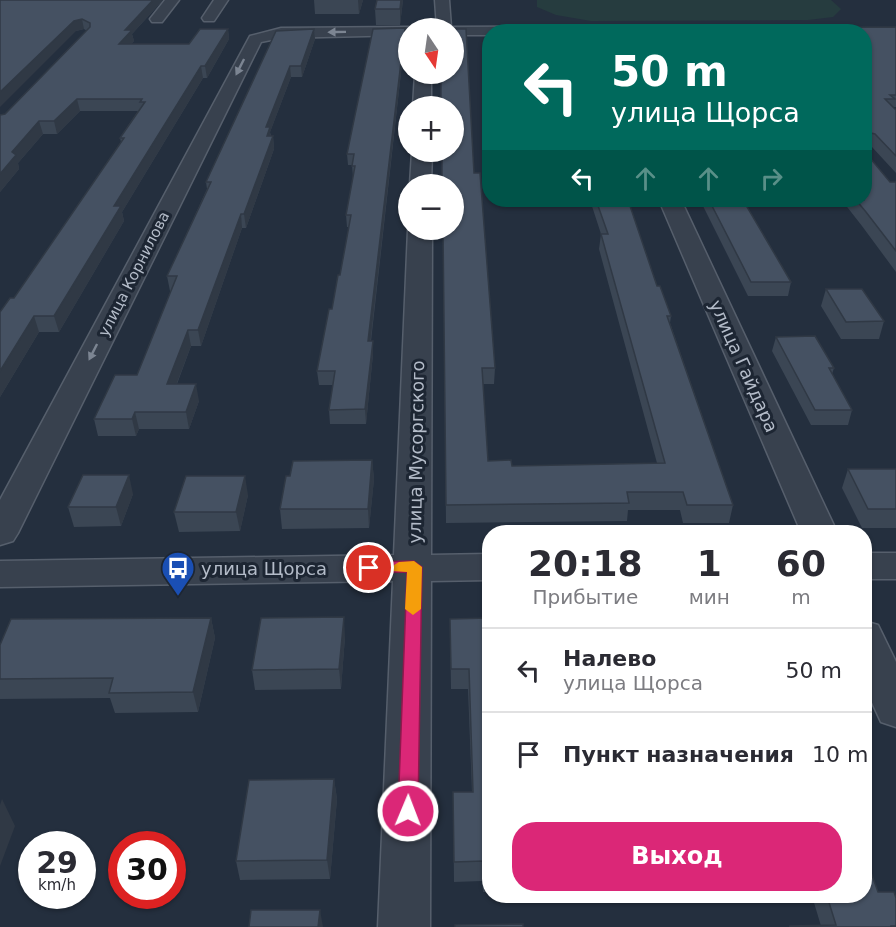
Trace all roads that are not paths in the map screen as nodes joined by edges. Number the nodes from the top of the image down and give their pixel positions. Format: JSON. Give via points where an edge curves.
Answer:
{"nodes":[{"id":1,"x":172,"y":0,"type":"edge"},
{"id":2,"x":221,"y":0,"type":"edge"},
{"id":3,"x":442,"y":0,"type":"edge"},
{"id":4,"x":209,"y":18,"type":"dead end"},
{"id":5,"x":443,"y":18,"type":"edge"},
{"id":6,"x":157,"y":19,"type":"dead end"},
{"id":7,"x":398,"y":31,"type":"edge"},
{"id":8,"x":464,"y":31,"type":"edge"},
{"id":9,"x":482,"y":31,"type":"edge"},
{"id":10,"x":673,"y":207,"type":"edge"},
{"id":11,"x":420,"y":240,"type":"edge"},
{"id":12,"x":816,"y":525,"type":"edge"},
{"id":13,"x":0,"y":533,"type":"edge"},
{"id":14,"x":872,"y":566,"type":"edge"},
{"id":15,"x":896,"y":566,"type":"edge"},
{"id":16,"x":414,"y":567,"type":"junction"},
{"id":17,"x":482,"y":567,"type":"edge"},
{"id":18,"x":0,"y":573,"type":"edge"},
{"id":19,"x":872,"y":654,"type":"edge"},
{"id":20,"x":896,"y":710,"type":"edge"},
{"id":21,"x":404,"y":927,"type":"edge"}],
"edges":[{"from":1,"to":6,"type":"street"},
{"from":2,"to":4,"type":"street"},
{"from":3,"to":5,"type":"street"},
{"from":7,"to":13,"type":"street","name":"улица Корнилова","one_way":true,"via":[[281,33],[255,39]]},
{"from":8,"to":9,"type":"street"},
{"from":10,"to":12,"type":"street","name":"улица Гайдара"},
{"from":11,"to":16,"type":"street","name":"улица Мусоргского"},
{"from":14,"to":15,"type":"street"},
{"from":16,"to":17,"type":"street"},
{"from":16,"to":18,"type":"street"},
{"from":16,"to":21,"type":"street","name":"улица Мусоргского"},
{"from":19,"to":20,"type":"street"}]}
